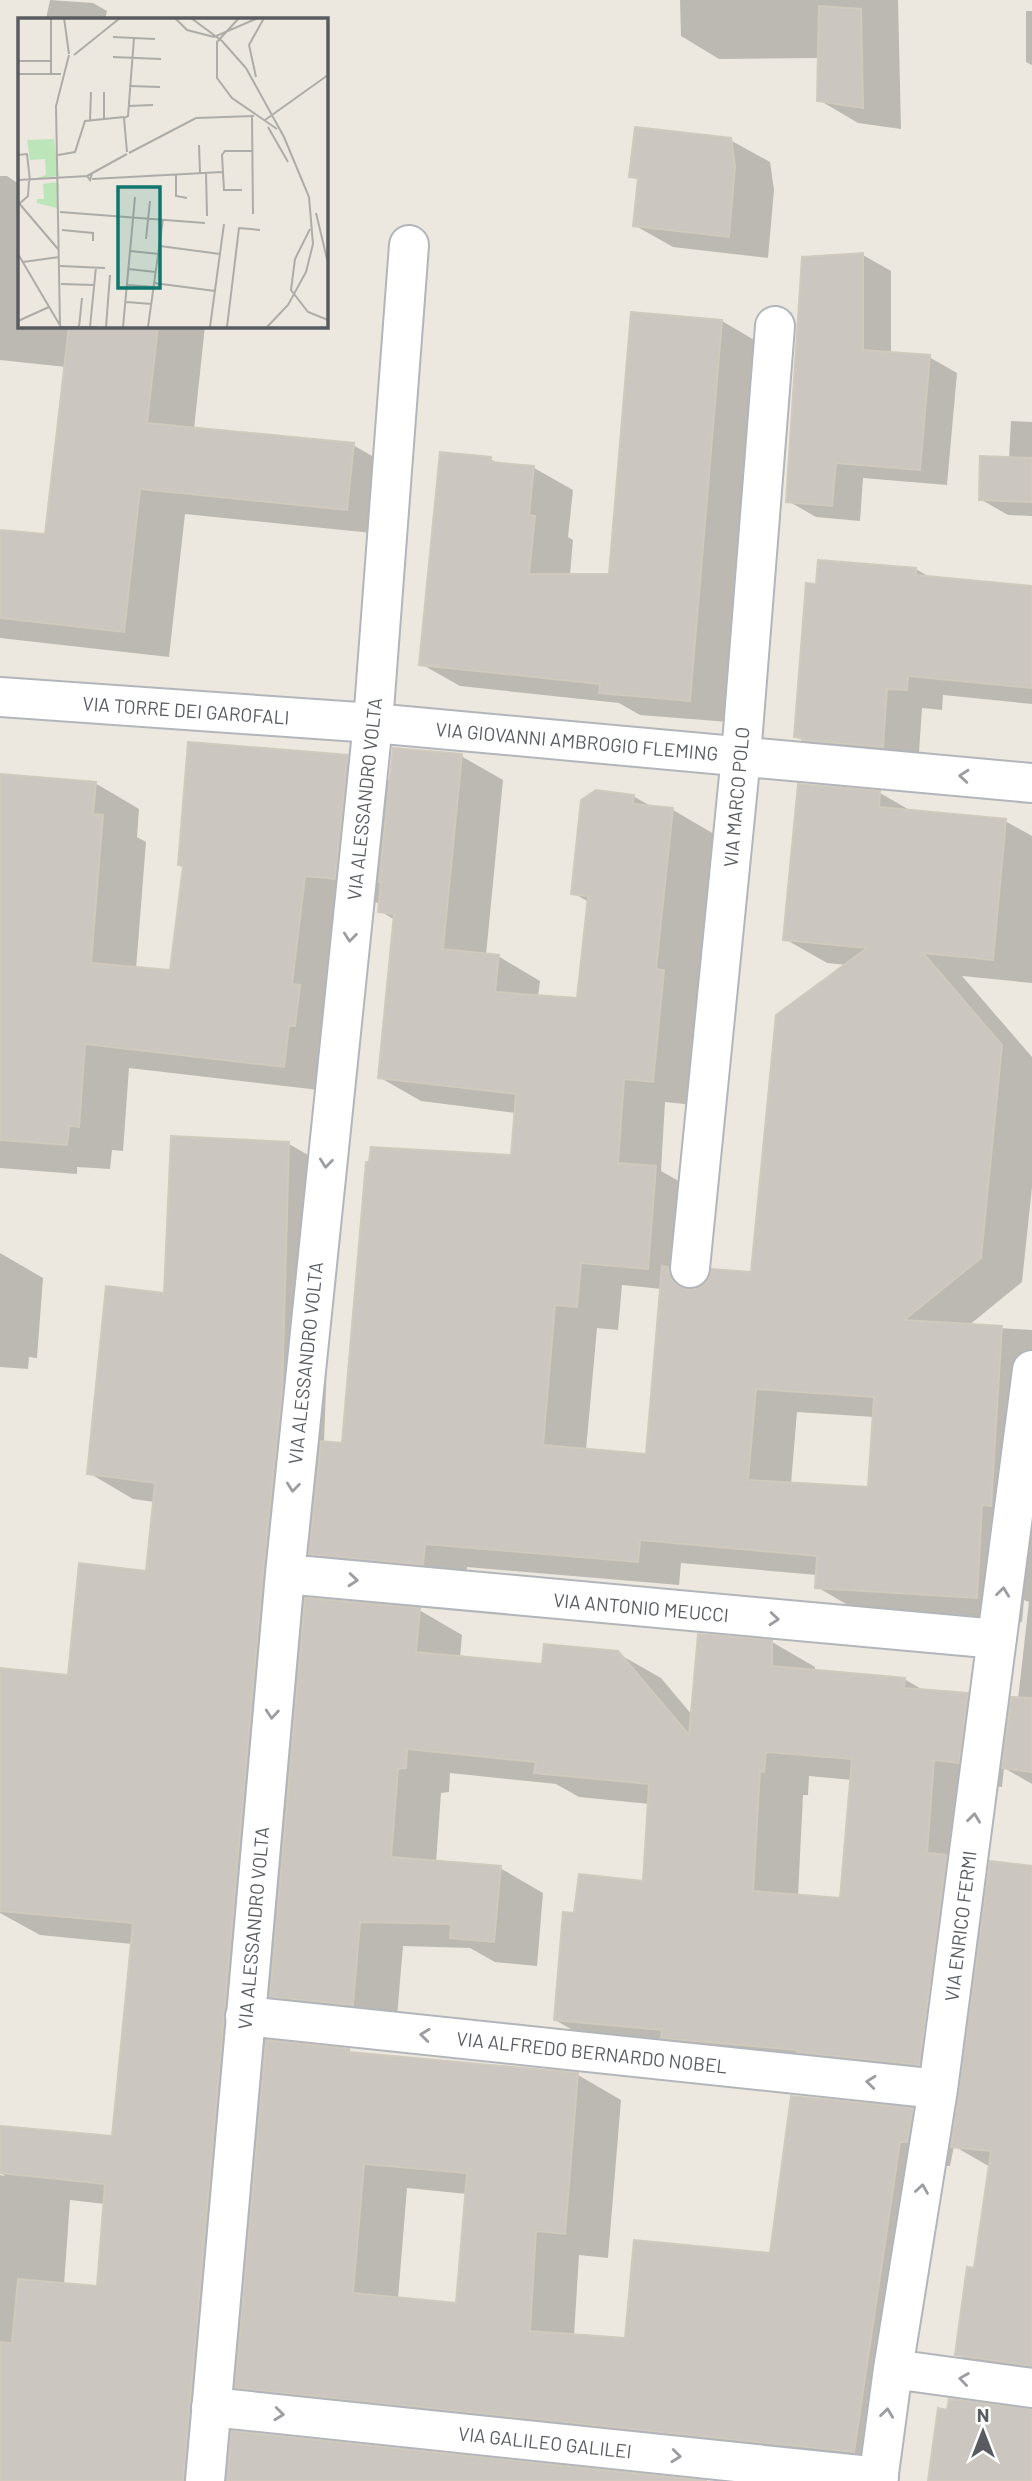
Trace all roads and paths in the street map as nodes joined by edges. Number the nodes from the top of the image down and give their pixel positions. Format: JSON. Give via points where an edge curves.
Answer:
{"nodes":[{"id":1,"x":409,"y":246,"type":"dead end"},
{"id":2,"x":775,"y":327,"type":"dead end"},
{"id":3,"x":0,"y":697,"type":"edge"},
{"id":4,"x":373,"y":723,"type":"junction"},
{"id":5,"x":741,"y":756,"type":"junction"},
{"id":6,"x":1032,"y":783,"type":"edge"},
{"id":7,"x":690,"y":1268,"type":"dead end"},
{"id":8,"x":1032,"y":1370,"type":"edge"},
{"id":9,"x":1027,"y":1443,"type":"edge"},
{"id":10,"x":285,"y":1574,"type":"junction"},
{"id":11,"x":997,"y":1639,"type":"junction"},
{"id":12,"x":245,"y":2016,"type":"junction"},
{"id":13,"x":938,"y":2089,"type":"junction"},
{"id":14,"x":892,"y":2369,"type":"junction"},
{"id":15,"x":1032,"y":2388,"type":"edge"},
{"id":16,"x":211,"y":2407,"type":"junction"},
{"id":17,"x":879,"y":2479,"type":"edge"},
{"id":18,"x":205,"y":2481,"type":"edge"}],
"edges":[{"from":1,"to":4,"type":"street","name":"VIA ALESSANDRO VOLTA"},
{"from":2,"to":5,"type":"street","name":"VIA MARCO POLO"},
{"from":3,"to":4,"type":"street","name":"VIA TORRE DEI GAROFALI"},
{"from":4,"to":5,"type":"street","name":"VIA GIOVANNI AMBROGIO FLEMING"},
{"from":4,"to":10,"type":"street","name":"VIA ALESSANDRO VOLTA","one_way":true},
{"from":6,"to":5,"type":"street","name":"VIA GIOVANNI AMBROGIO FLEMING","one_way":true},
{"from":5,"to":7,"type":"street","name":"VIA MARCO POLO"},
{"from":8,"to":9,"type":"street","name":"VIA ENRICO FERMI"},
{"from":11,"to":9,"type":"street","name":"VIA ENRICO FERMI","one_way":true},
{"from":10,"to":11,"type":"street","name":"VIA ANTONIO MEUCCI","one_way":true},
{"from":10,"to":12,"type":"street","name":"VIA ALESSANDRO VOLTA","one_way":true},
{"from":13,"to":11,"type":"street","name":"VIA ENRICO FERMI","one_way":true},
{"from":13,"to":12,"type":"street","name":"VIA ALFREDO BERNARDO NOBEL","one_way":true},
{"from":12,"to":16,"type":"street","name":"VIA ALESSANDRO VOLTA"},
{"from":14,"to":13,"type":"street","name":"VIA ENRICO FERMI","one_way":true},
{"from":15,"to":14,"type":"street","one_way":true},
{"from":17,"to":14,"type":"street","name":"VIA ENRICO FERMI","one_way":true},
{"from":16,"to":17,"type":"street","name":"VIA GALILEO GALILEI","one_way":true},
{"from":16,"to":18,"type":"street","name":"VIA ALESSANDRO VOLTA"}]}
